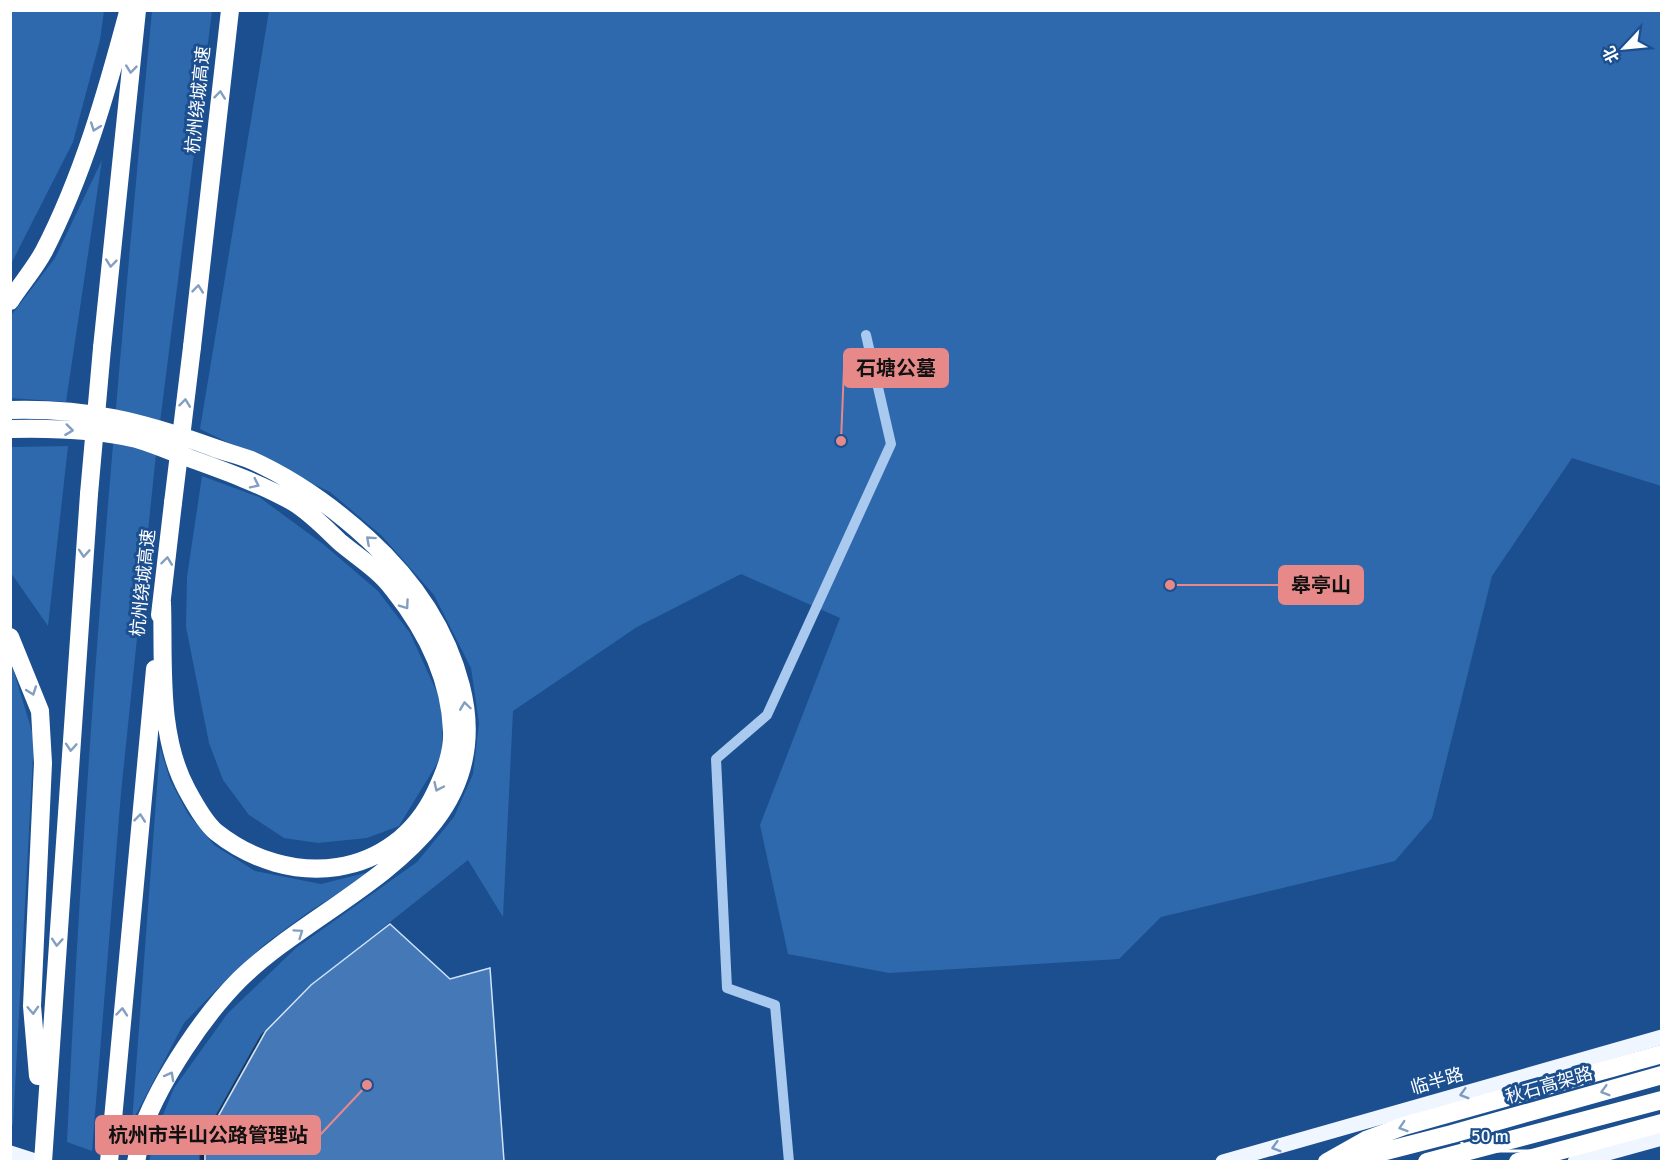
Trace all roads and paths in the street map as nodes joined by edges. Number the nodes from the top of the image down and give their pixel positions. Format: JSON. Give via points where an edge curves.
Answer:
{"nodes":[{"id":1,"x":128,"y":10,"type":"edge"},
{"id":2,"x":137,"y":10,"type":"edge"},
{"id":3,"x":230,"y":10,"type":"edge"},
{"id":4,"x":10,"y":301,"type":"edge"},
{"id":5,"x":866,"y":335,"type":"dead end"},
{"id":6,"x":10,"y":410,"type":"edge"},
{"id":7,"x":10,"y":429,"type":"edge"},
{"id":8,"x":162,"y":602,"type":"junction"},
{"id":9,"x":10,"y":637,"type":"edge"},
{"id":10,"x":1662,"y":1037,"type":"edge"},
{"id":11,"x":1662,"y":1054,"type":"edge"},
{"id":12,"x":1662,"y":1075,"type":"edge"},
{"id":13,"x":1662,"y":1100,"type":"edge"},
{"id":14,"x":1662,"y":1123,"type":"edge"},
{"id":15,"x":43,"y":1136,"type":"junction"},
{"id":16,"x":1662,"y":1138,"type":"edge"},
{"id":17,"x":10,"y":1153,"type":"edge"},
{"id":18,"x":1244,"y":1159,"type":"edge"},
{"id":19,"x":38,"y":1161,"type":"edge"},
{"id":20,"x":43,"y":1161,"type":"edge"},
{"id":21,"x":109,"y":1161,"type":"edge"},
{"id":22,"x":136,"y":1161,"type":"edge"},
{"id":23,"x":789,"y":1161,"type":"edge"},
{"id":24,"x":1223,"y":1161,"type":"edge"},
{"id":25,"x":1327,"y":1161,"type":"edge"},
{"id":26,"x":1342,"y":1161,"type":"edge"},
{"id":27,"x":1427,"y":1161,"type":"edge"},
{"id":28,"x":1518,"y":1161,"type":"edge"},
{"id":29,"x":1575,"y":1161,"type":"edge"}],
"edges":[{"from":1,"to":4,"type":"highway","one_way":true,"via":[[102,109],[77,178],[43,253]]},
{"from":2,"to":15,"type":"highway","one_way":true,"bridge":true,"via":[[88,494]]},
{"from":8,"to":3,"type":"highway","name":"杭州绕城高速","one_way":true,"bridge":true},
{"from":5,"to":23,"type":"street","via":[[891,444],[767,715],[716,759],[727,988],[775,1005]]},
{"from":22,"to":6,"type":"highway","one_way":true,"via":[[143,1128],[187,1045],[212,1009],[241,978],[388,868],[443,813],[458,783],[466,748],[466,707],[455,665],[417,591],[389,557],[349,522],[279,474],[248,459],[142,423],[63,410]]},
{"from":7,"to":8,"type":"highway","one_way":true,"via":[[62,429],[137,439],[239,476],[295,503],[392,586],[427,636],[444,682],[452,731],[448,765],[429,805],[414,825],[385,852],[342,867],[302,869],[256,858],[213,831],[186,789],[172,752],[166,709]]},
{"from":21,"to":8,"type":"highway","name":"杭州绕城高速","one_way":true},
{"from":9,"to":15,"type":"highway","one_way":true,"via":[[40,711],[43,763],[32,1006]]},
{"from":10,"to":18,"type":"main road","name":"临半路","one_way":true},
{"from":11,"to":25,"type":"highway","one_way":true,"via":[[1404,1126]]},
{"from":12,"to":26,"type":"highway","name":"秋石高架路","one_way":true},
{"from":13,"to":27,"type":"highway"},
{"from":14,"to":28,"type":"highway"},
{"from":15,"to":20,"type":"highway"},
{"from":16,"to":29,"type":"main road"},
{"from":17,"to":19,"type":"main road"},
{"from":18,"to":24,"type":"main road","name":"临半路"}]}
